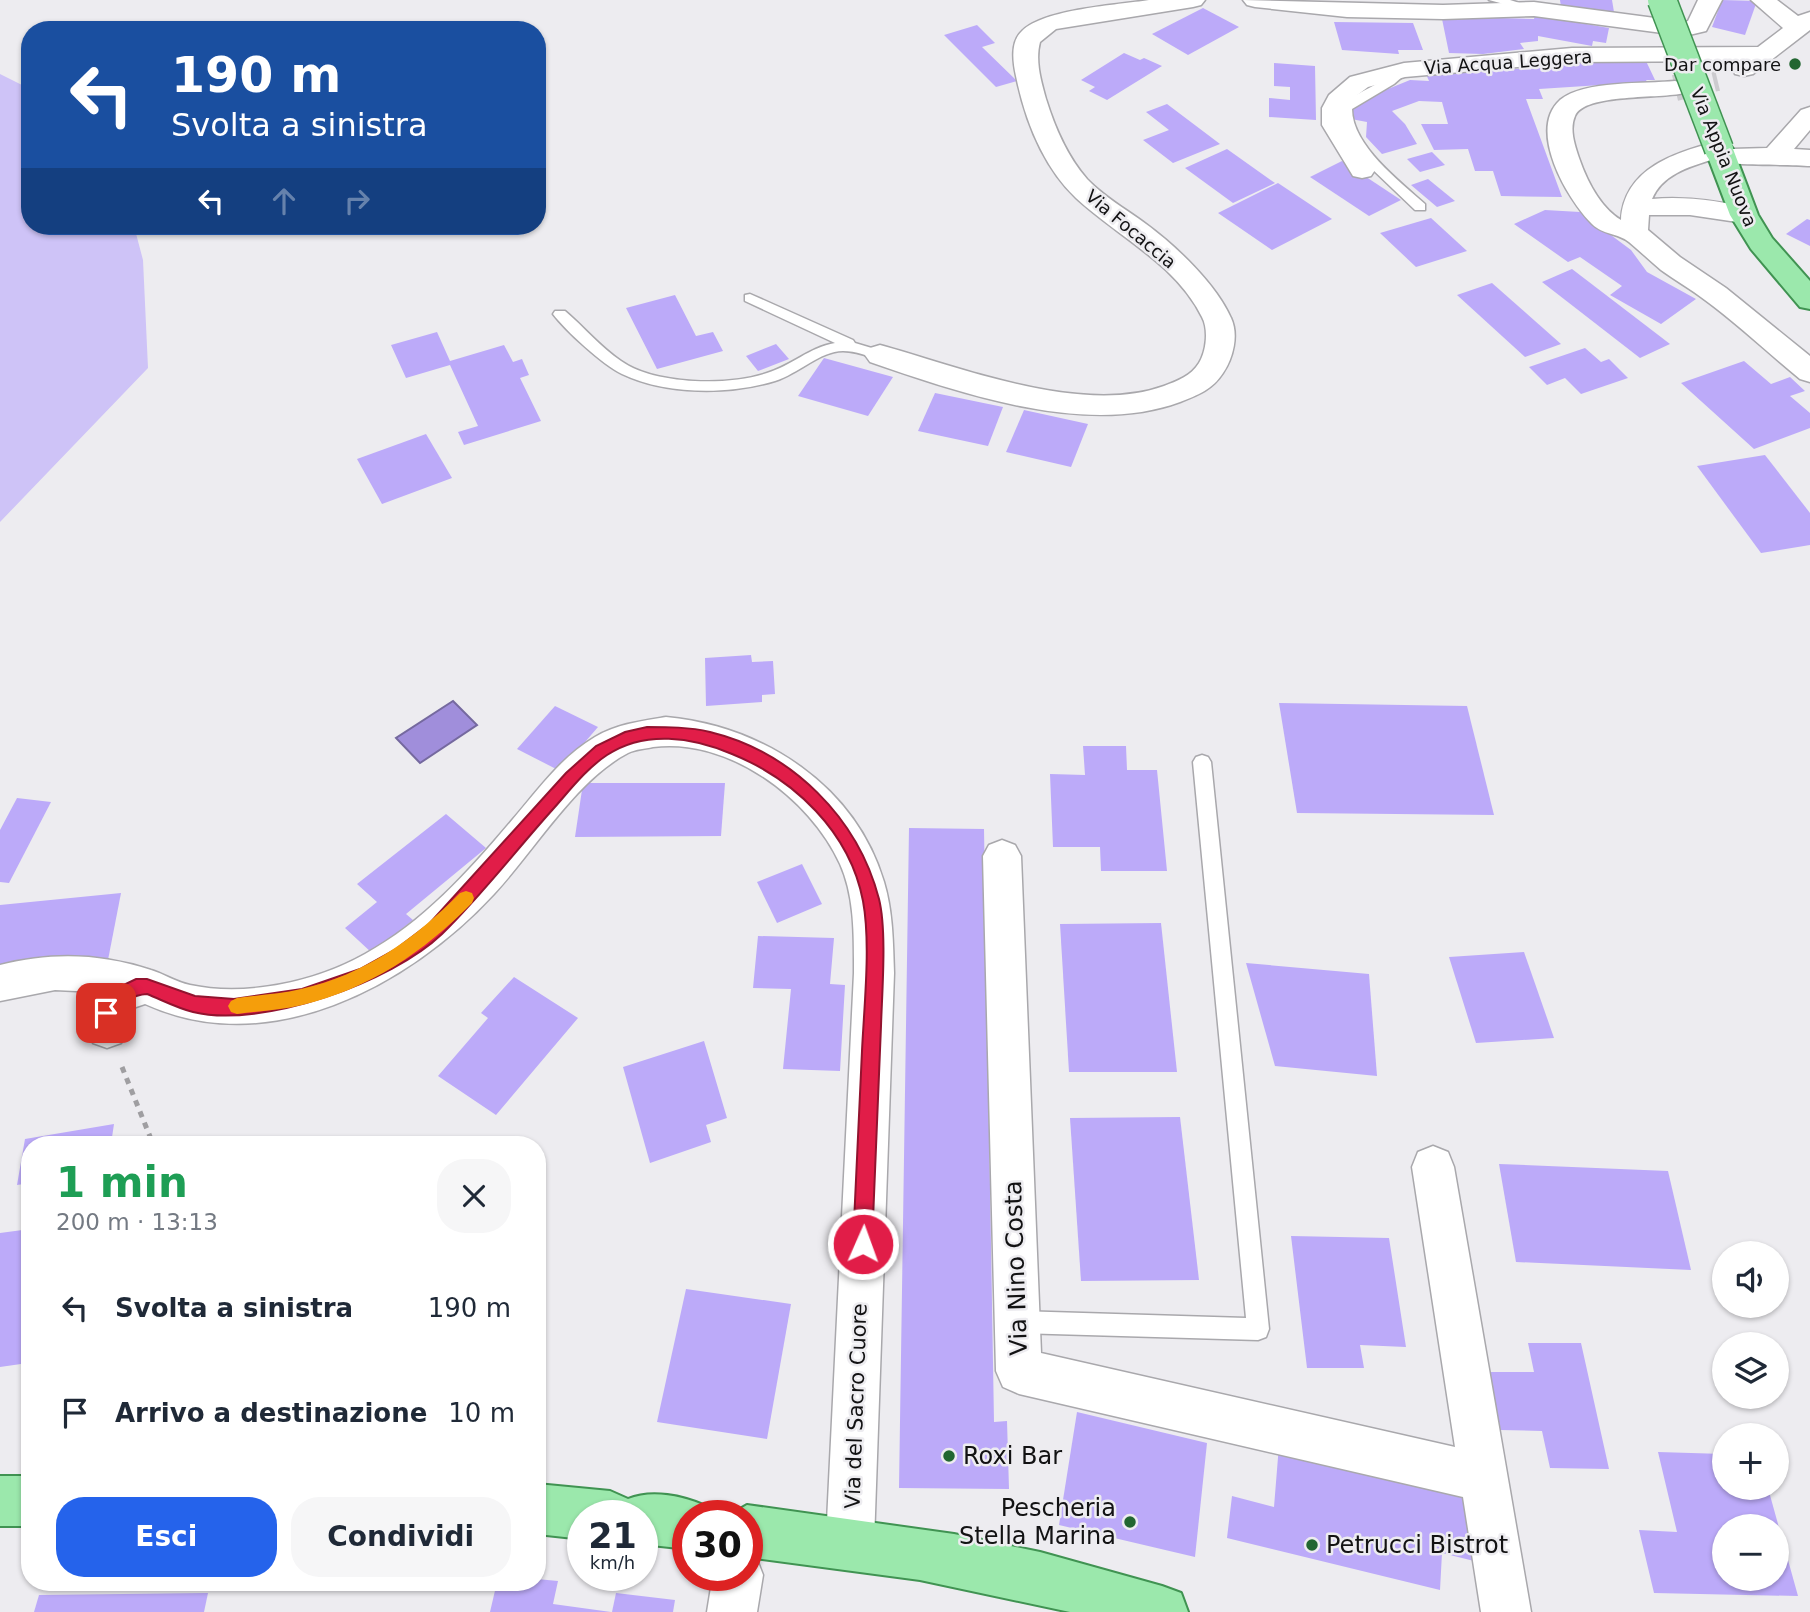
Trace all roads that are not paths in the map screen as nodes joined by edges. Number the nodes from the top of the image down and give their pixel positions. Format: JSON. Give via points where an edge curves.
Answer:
{"nodes":[{"id":1,"x":1193,"y":0,"type":"edge"},
{"id":2,"x":1255,"y":0,"type":"edge"},
{"id":3,"x":1495,"y":0,"type":"edge"},
{"id":4,"x":1634,"y":0,"type":"edge"},
{"id":5,"x":1662,"y":0,"type":"edge"},
{"id":6,"x":1710,"y":0,"type":"edge"},
{"id":7,"x":1763,"y":0,"type":"edge"},
{"id":8,"x":1534,"y":9,"type":"junction"},
{"id":9,"x":1804,"y":23,"type":"edge"},
{"id":10,"x":1643,"y":26,"type":"junction"},
{"id":11,"x":1764,"y":54,"type":"junction"},
{"id":12,"x":1404,"y":70,"type":"junction"},
{"id":13,"x":1717,"y":78,"type":"tunnel mouth"},
{"id":14,"x":1675,"y":88,"type":"tunnel mouth"},
{"id":15,"x":1810,"y":116,"type":"edge"},
{"id":16,"x":1721,"y":153,"type":"junction"},
{"id":17,"x":1774,"y":155,"type":"junction"},
{"id":18,"x":1810,"y":158,"type":"edge"},
{"id":19,"x":1362,"y":170,"type":"dead end"},
{"id":20,"x":1420,"y":207,"type":"dead end"},
{"id":21,"x":1744,"y":215,"type":"junction"},
{"id":22,"x":1635,"y":220,"type":"junction"},
{"id":23,"x":750,"y":298,"type":"dead end"},
{"id":24,"x":1810,"y":300,"type":"edge"},
{"id":25,"x":560,"y":314,"type":"dead end"},
{"id":26,"x":868,"y":351,"type":"junction"},
{"id":27,"x":1810,"y":372,"type":"edge"},
{"id":28,"x":1202,"y":762,"type":"dead end"},
{"id":29,"x":1002,"y":856,"type":"dead end"},
{"id":30,"x":0,"y":983,"type":"edge"},
{"id":31,"x":147,"y":986,"type":"junction"},
{"id":32,"x":107,"y":1030,"type":"road end"},
{"id":33,"x":1433,"y":1167,"type":"dead end"},
{"id":34,"x":1018,"y":1322,"type":"junction"},
{"id":35,"x":1483,"y":1478,"type":"junction"},
{"id":36,"x":21,"y":1500,"type":"edge"},
{"id":37,"x":0,"y":1501,"type":"edge"},
{"id":38,"x":546,"y":1510,"type":"edge"},
{"id":39,"x":567,"y":1512,"type":"edge"},
{"id":40,"x":763,"y":1533,"type":"edge"},
{"id":41,"x":850,"y":1542,"type":"junction"},
{"id":42,"x":735,"y":1591,"type":"edge"},
{"id":43,"x":732,"y":1612,"type":"edge"},
{"id":44,"x":1162,"y":1612,"type":"edge"},
{"id":45,"x":1506,"y":1612,"type":"edge"}],
"edges":[{"from":1,"to":26,"type":"street","name":"Via Focaccia","via":[[1049,23],[1030,36],[1026,64],[1049,140],[1072,177],[1174,263],[1218,319],[1218,354],[1202,380],[1149,401],[1069,401],[986,388]]},
{"from":2,"to":8,"type":"street","via":[[1347,10]]},
{"from":3,"to":8,"type":"lane"},
{"from":4,"to":10,"type":"street"},
{"from":5,"to":16,"type":"main road","name":"Via Appia Nuova","bridge":true},
{"from":6,"to":10,"type":"street","via":[[1698,26]]},
{"from":7,"to":9,"type":"street"},
{"from":8,"to":10,"type":"street"},
{"from":9,"to":11,"type":"street"},
{"from":11,"to":12,"type":"street","name":"Via Acqua Leggera","via":[[1572,55]]},
{"from":11,"to":13,"type":"street","via":[[1738,73]]},
{"from":12,"to":19,"type":"street","name":"Via Acqua Leggera","via":[[1359,82],[1341,95],[1335,108],[1335,125]]},
{"from":12,"to":20,"type":"lane","via":[[1394,82],[1357,96],[1346,108],[1346,124],[1375,165]]},
{"from":14,"to":22,"type":"street","via":[[1586,97],[1571,104],[1561,119],[1561,141],[1579,191],[1606,223],[1618,229]]},
{"from":15,"to":17,"type":"street"},
{"from":16,"to":17,"type":"street"},
{"from":16,"to":21,"type":"main road","name":"Via Appia Nuova"},
{"from":16,"to":22,"type":"street","via":[[1659,171],[1647,180],[1639,193]]},
{"from":17,"to":18,"type":"street"},
{"from":21,"to":22,"type":"street","via":[[1655,205]]},
{"from":21,"to":24,"type":"main road","name":"Via Appia Nuova","via":[[1761,243]]},
{"from":22,"to":27,"type":"street","via":[[1670,263],[1716,294]]},
{"from":23,"to":26,"type":"lane"},
{"from":25,"to":26,"type":"lane","via":[[620,367],[669,382],[758,381],[784,373],[830,346]]},
{"from":28,"to":34,"type":"lane","via":[[1258,1329]]},
{"from":29,"to":34,"type":"street","name":"Via Nino Costa"},
{"from":30,"to":31,"type":"street","name":"Via del Sacro Cuore","via":[[50,971],[100,975]]},
{"from":31,"to":32,"type":"street","via":[[117,997],[106,1013]]},
{"from":31,"to":41,"type":"street","name":"Via del Sacro Cuore","via":[[195,1004],[234,1006],[302,997],[365,975],[435,929],[587,761],[631,736],[663,732],[710,738],[762,759],[805,788],[847,839],[872,902]]},
{"from":33,"to":35,"type":"street"},
{"from":34,"to":35,"type":"street","name":"Via Nino Costa","via":[[1019,1371]]},
{"from":35,"to":45,"type":"street"},
{"from":36,"to":37,"type":"main road"},
{"from":38,"to":39,"type":"main road"},
{"from":40,"to":41,"type":"main road"},
{"from":41,"to":44,"type":"main road","via":[[1024,1574]]},
{"from":42,"to":43,"type":"street"}]}
